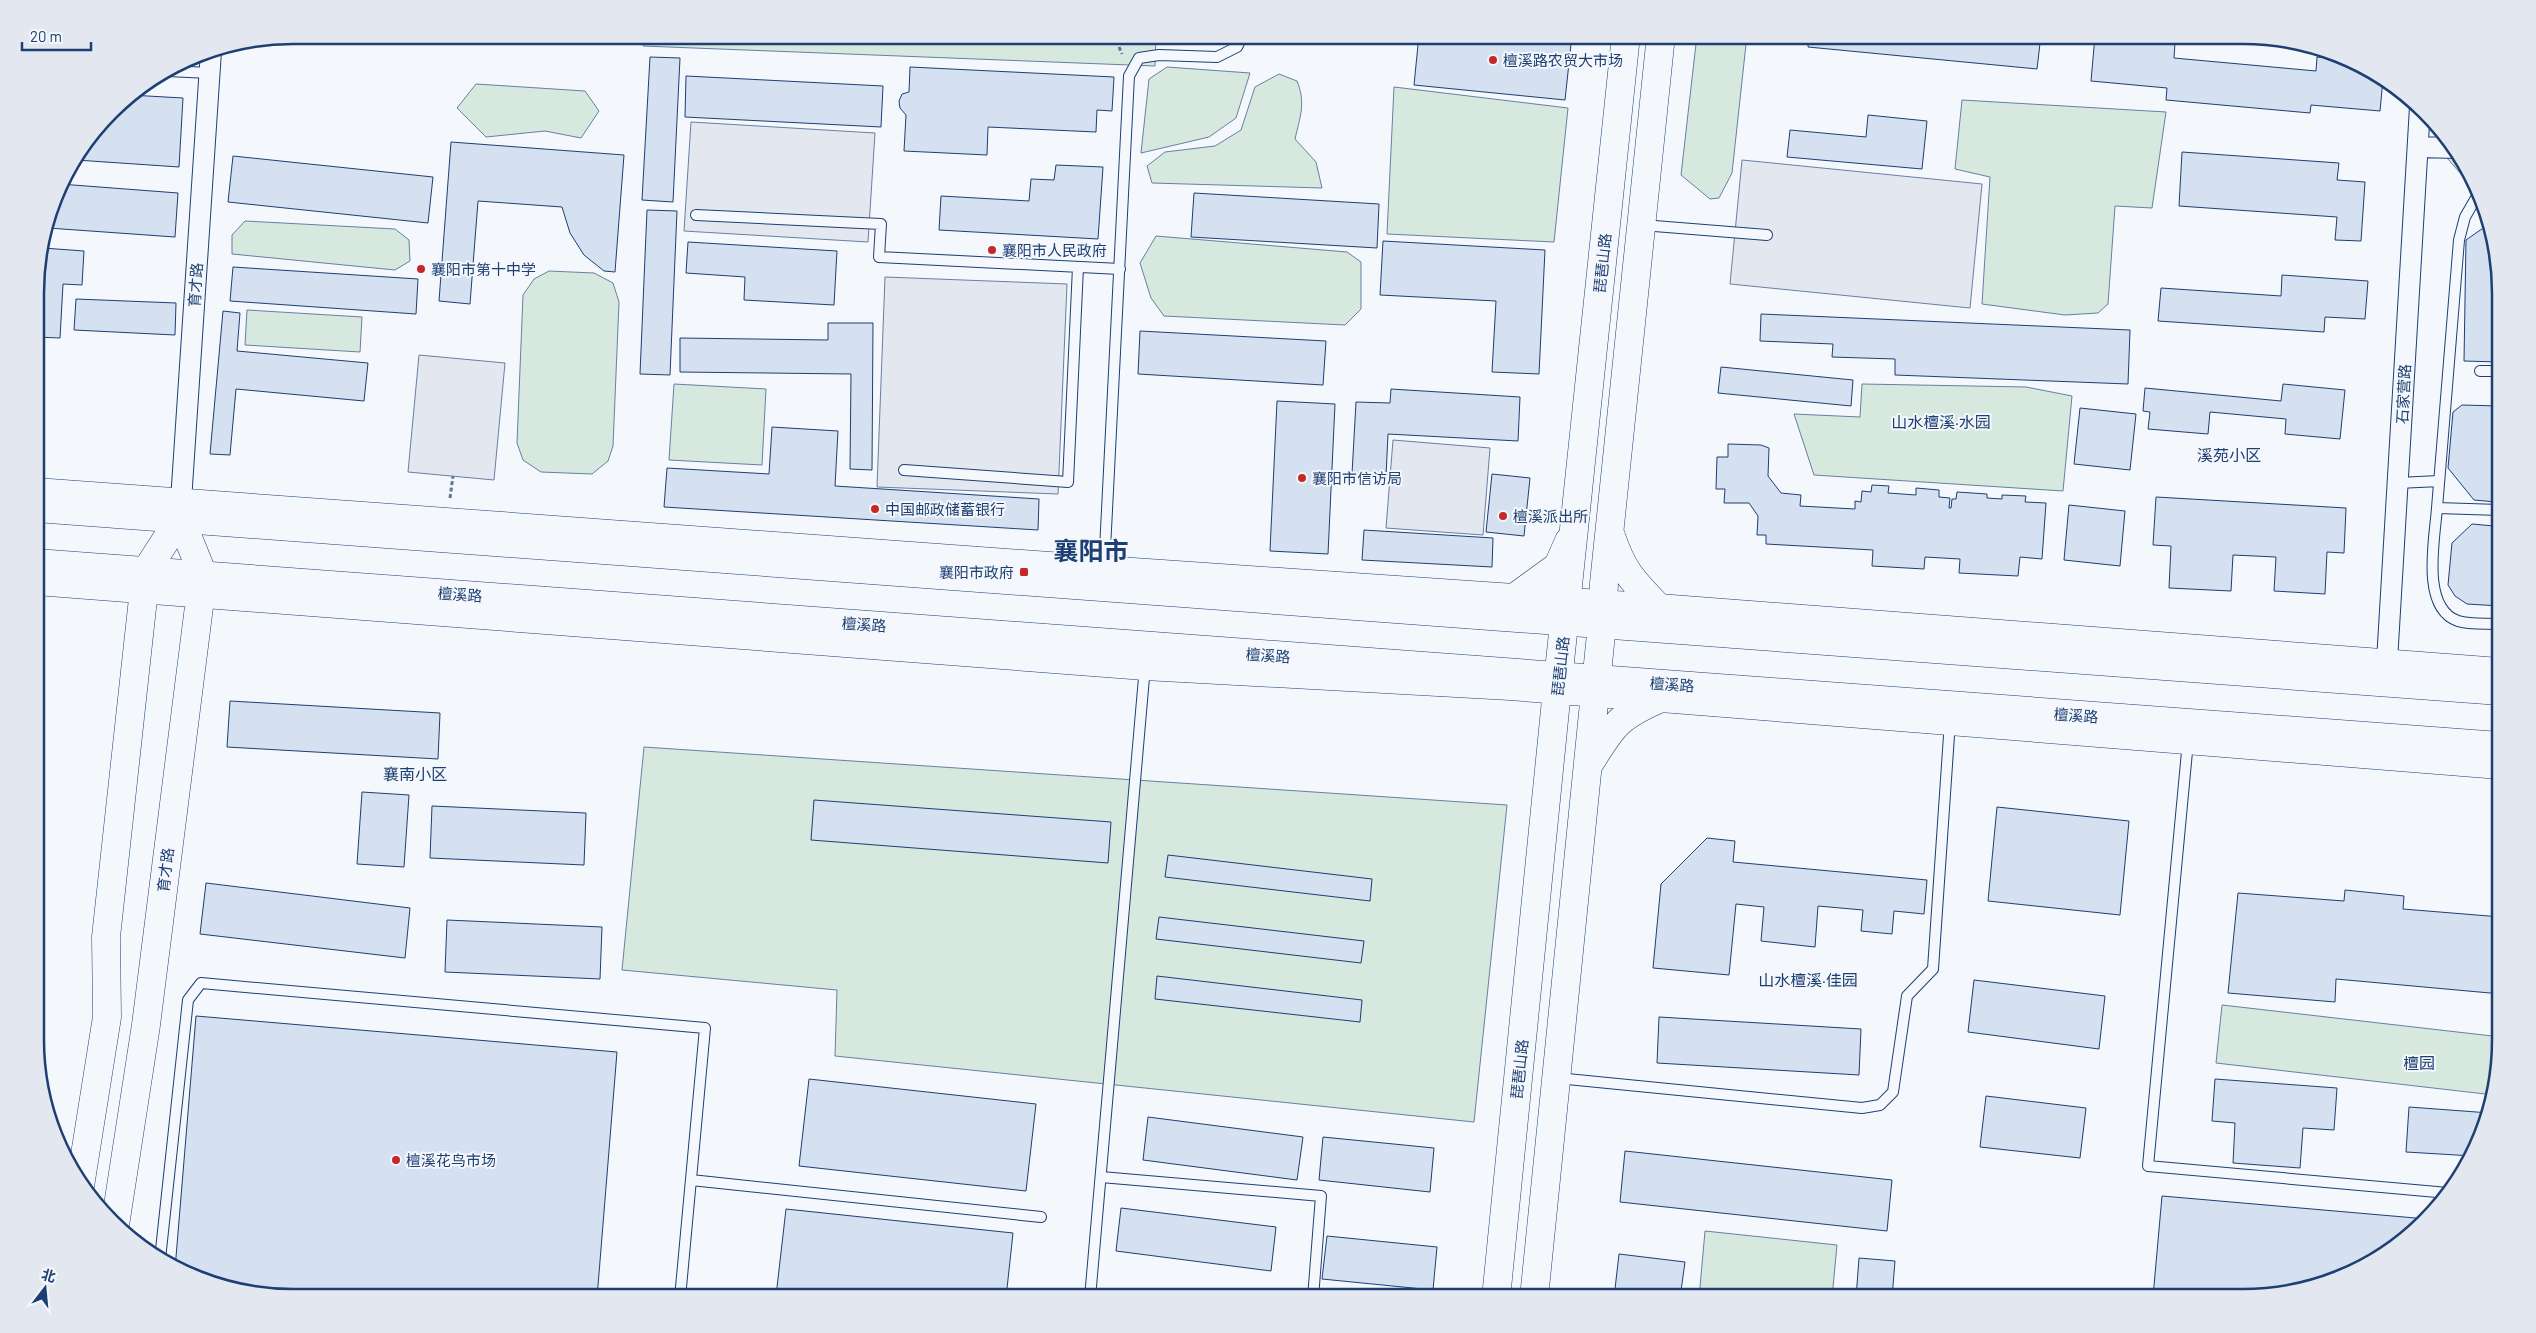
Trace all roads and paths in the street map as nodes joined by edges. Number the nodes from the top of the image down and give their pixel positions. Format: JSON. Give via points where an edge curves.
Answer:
{"nodes":[{"id":1,"x":1239,"y":44,"type":"edge"},
{"id":2,"x":1625,"y":44,"type":"edge"},
{"id":3,"x":1660,"y":44,"type":"edge"},
{"id":4,"x":210,"y":58,"type":"edge"},
{"id":5,"x":178,"y":72,"type":"edge"},
{"id":6,"x":209,"y":73,"type":"junction"},
{"id":7,"x":2419,"y":118,"type":"edge"},
{"id":8,"x":2418,"y":147,"type":"junction"},
{"id":9,"x":2446,"y":148,"type":"edge"},
{"id":10,"x":2474,"y":201,"type":"edge"},
{"id":11,"x":696,"y":215,"type":"dead end"},
{"id":12,"x":1641,"y":225,"type":"junction"},
{"id":13,"x":1767,"y":235,"type":"dead end"},
{"id":14,"x":1078,"y":267,"type":"junction"},
{"id":15,"x":1120,"y":269,"type":"junction"},
{"id":16,"x":2480,"y":371,"type":"dead end"},
{"id":17,"x":2492,"y":371,"type":"edge"},
{"id":18,"x":904,"y":470,"type":"dead end"},
{"id":19,"x":453,"y":476,"type":"dead end"},
{"id":20,"x":2439,"y":481,"type":"junction"},
{"id":21,"x":2398,"y":482,"type":"junction"},
{"id":22,"x":44,"y":493,"type":"edge"},
{"id":23,"x":450,"y":499,"type":"dead end"},
{"id":24,"x":44,"y":508,"type":"edge"},
{"id":25,"x":2437,"y":508,"type":"junction"},
{"id":26,"x":180,"y":510,"type":"junction"},
{"id":27,"x":2492,"y":510,"type":"edge"},
{"id":28,"x":1574,"y":531,"type":"junction"},
{"id":29,"x":1609,"y":531,"type":"junction"},
{"id":30,"x":44,"y":564,"type":"edge"},
{"id":31,"x":1104,"y":579,"type":"junction"},
{"id":32,"x":145,"y":580,"type":"junction"},
{"id":33,"x":44,"y":581,"type":"edge"},
{"id":34,"x":202,"y":584,"type":"junction"},
{"id":35,"x":1514,"y":598,"type":"junction"},
{"id":36,"x":1659,"y":608,"type":"junction"},
{"id":37,"x":1566,"y":611,"type":"junction"},
{"id":38,"x":1603,"y":614,"type":"junction"},
{"id":39,"x":2492,"y":623,"type":"edge"},
{"id":40,"x":1146,"y":656,"type":"junction"},
{"id":41,"x":2492,"y":672,"type":"edge"},
{"id":42,"x":2386,"y":673,"type":"junction"},
{"id":43,"x":1558,"y":683,"type":"junction"},
{"id":44,"x":1510,"y":686,"type":"junction"},
{"id":45,"x":1595,"y":686,"type":"junction"},
{"id":46,"x":2492,"y":689,"type":"edge"},
{"id":47,"x":1661,"y":698,"type":"junction"},
{"id":48,"x":1950,"y":721,"type":"junction"},
{"id":49,"x":2188,"y":740,"type":"junction"},
{"id":50,"x":2492,"y":745,"type":"edge"},
{"id":51,"x":1550,"y":757,"type":"junction"},
{"id":52,"x":2492,"y":764,"type":"edge"},
{"id":53,"x":1587,"y":766,"type":"junction"},
{"id":54,"x":1556,"y":1078,"type":"junction"},
{"id":55,"x":82,"y":1173,"type":"edge"},
{"id":56,"x":1101,"y":1178,"type":"junction"},
{"id":57,"x":691,"y":1180,"type":"junction"},
{"id":58,"x":2441,"y":1192,"type":"edge"},
{"id":59,"x":116,"y":1215,"type":"edge"},
{"id":60,"x":1042,"y":1217,"type":"dead end"},
{"id":61,"x":161,"y":1251,"type":"edge"},
{"id":62,"x":681,"y":1289,"type":"edge"},
{"id":63,"x":1091,"y":1289,"type":"edge"},
{"id":64,"x":1314,"y":1289,"type":"edge"},
{"id":65,"x":1497,"y":1289,"type":"edge"},
{"id":66,"x":1535,"y":1289,"type":"edge"}],
"edges":[{"from":1,"to":15,"type":"lane","via":[[1217,57],[1159,55],[1139,58],[1129,76]]},
{"from":2,"to":28,"type":"main road","name":"琵琶山路"},
{"from":3,"to":12,"type":"main road"},
{"from":4,"to":6,"type":"street","name":"育才路"},
{"from":5,"to":6,"type":"lane"},
{"from":6,"to":26,"type":"street","name":"育才路"},
{"from":7,"to":8,"type":"street","name":"石家营路"},
{"from":8,"to":9,"type":"street"},
{"from":8,"to":21,"type":"street","name":"石家营路"},
{"from":10,"to":20,"type":"lane","via":[[2465,217],[2459,240]]},
{"from":11,"to":14,"type":"lane","via":[[881,224],[879,257]]},
{"from":12,"to":13,"type":"lane"},
{"from":12,"to":29,"type":"main road"},
{"from":14,"to":15,"type":"lane"},
{"from":14,"to":18,"type":"lane","via":[[1068,482]]},
{"from":15,"to":31,"type":"lane"},
{"from":16,"to":17,"type":"lane"},
{"from":19,"to":23,"type":"path"},
{"from":20,"to":21,"type":"lane"},
{"from":20,"to":25,"type":"lane"},
{"from":21,"to":42,"type":"street","name":"石家营路"},
{"from":22,"to":26,"type":"main road"},
{"from":24,"to":26,"type":"main road"},
{"from":25,"to":27,"type":"lane"},
{"from":25,"to":39,"type":"lane","via":[[2431,581],[2442,608],[2457,621]]},
{"from":26,"to":31,"type":"main road"},
{"from":26,"to":32,"type":"main road","name":"育才路"},
{"from":26,"to":34,"type":"main road","name":"育才路"},
{"from":28,"to":35,"type":"main road","via":[[1558,566]]},
{"from":28,"to":37,"type":"main road","name":"琵琶山路"},
{"from":29,"to":36,"type":"main road","via":[[1620,564]]},
{"from":29,"to":38,"type":"main road"},
{"from":30,"to":32,"type":"main road","name":"檀溪路"},
{"from":31,"to":35,"type":"main road"},
{"from":31,"to":37,"type":"main road"},
{"from":32,"to":33,"type":"main road"},
{"from":32,"to":34,"type":"main road","name":"檀溪路"},
{"from":32,"to":55,"type":"main road","name":"育才路","via":[[106,937],[107,1017]]},
{"from":34,"to":40,"type":"main road","name":"檀溪路"},
{"from":34,"to":59,"type":"main road","name":"育才路","via":[[146,1024]]},
{"from":35,"to":37,"type":"main road"},
{"from":36,"to":38,"type":"main road"},
{"from":36,"to":42,"type":"main road"},
{"from":37,"to":38,"type":"main road"},
{"from":37,"to":43,"type":"main road","name":"琵琶山路"},
{"from":38,"to":42,"type":"main road"},
{"from":38,"to":45,"type":"main road"},
{"from":40,"to":43,"type":"main road","name":"檀溪路"},
{"from":40,"to":44,"type":"main road"},
{"from":40,"to":56,"type":"lane"},
{"from":41,"to":42,"type":"main road"},
{"from":42,"to":46,"type":"main road"},
{"from":43,"to":44,"type":"main road"},
{"from":43,"to":45,"type":"main road","name":"檀溪路"},
{"from":43,"to":51,"type":"main road","name":"琵琶山路"},
{"from":44,"to":51,"type":"main road","via":[[1538,704]]},
{"from":45,"to":47,"type":"main road"},
{"from":45,"to":50,"type":"main road","name":"檀溪路"},
{"from":45,"to":53,"type":"main road"},
{"from":47,"to":48,"type":"main road"},
{"from":47,"to":53,"type":"main road","via":[[1630,711],[1609,730]]},
{"from":48,"to":49,"type":"main road"},
{"from":48,"to":54,"type":"lane","via":[[1933,969],[1907,996],[1894,1092],[1880,1105],[1862,1108]]},
{"from":49,"to":52,"type":"main road"},
{"from":49,"to":58,"type":"lane","via":[[2148,1166]]},
{"from":51,"to":65,"type":"main road","name":"琵琶山路"},
{"from":53,"to":54,"type":"main road"},
{"from":54,"to":66,"type":"main road"},
{"from":56,"to":63,"type":"lane"},
{"from":56,"to":64,"type":"lane","via":[[1321,1196]]},
{"from":57,"to":60,"type":"lane"},
{"from":57,"to":61,"type":"lane","via":[[705,1028],[201,983],[188,1000]]},
{"from":57,"to":62,"type":"lane"}]}
